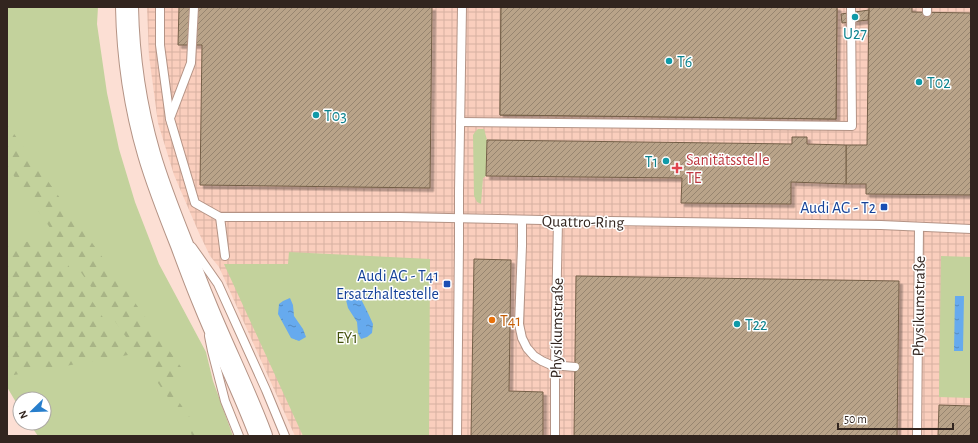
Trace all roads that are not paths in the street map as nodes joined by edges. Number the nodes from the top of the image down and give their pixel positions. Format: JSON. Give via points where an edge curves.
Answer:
{"nodes":[{"id":1,"x":127,"y":7,"type":"edge"},
{"id":2,"x":160,"y":7,"type":"edge"},
{"id":3,"x":194,"y":7,"type":"edge"},
{"id":4,"x":462,"y":7,"type":"edge"},
{"id":5,"x":851,"y":7,"type":"edge"},
{"id":6,"x":170,"y":119,"type":"junction"},
{"id":7,"x":460,"y":122,"type":"junction"},
{"id":8,"x":220,"y":217,"type":"junction"},
{"id":9,"x":459,"y":218,"type":"junction"},
{"id":10,"x":522,"y":220,"type":"junction"},
{"id":11,"x":558,"y":221,"type":"junction"},
{"id":12,"x":919,"y":227,"type":"junction"},
{"id":13,"x":175,"y":228,"type":"junction"},
{"id":14,"x":971,"y":229,"type":"edge"},
{"id":15,"x":225,"y":256,"type":"dead end"},
{"id":16,"x":204,"y":302,"type":"junction"},
{"id":17,"x":575,"y":367,"type":"dead end"},
{"id":18,"x":239,"y":436,"type":"edge"},
{"id":19,"x":261,"y":436,"type":"edge"},
{"id":20,"x":285,"y":436,"type":"edge"},
{"id":21,"x":457,"y":436,"type":"edge"},
{"id":22,"x":555,"y":436,"type":"edge"},
{"id":23,"x":917,"y":436,"type":"edge"}],
"edges":[{"from":1,"to":13,"type":"main road","via":[[137,105],[151,160]]},
{"from":2,"to":6,"type":"lane","via":[[160,45]]},
{"from":3,"to":6,"type":"lane","via":[[191,63]]},
{"from":4,"to":7,"type":"lane"},
{"from":5,"to":7,"type":"lane","via":[[852,126]]},
{"from":6,"to":8,"type":"lane","via":[[195,203]]},
{"from":7,"to":9,"type":"lane"},
{"from":8,"to":9,"type":"lane","name":"Quattro-Ring"},
{"from":8,"to":15,"type":"lane"},
{"from":9,"to":10,"type":"lane","name":"Quattro-Ring"},
{"from":9,"to":21,"type":"lane"},
{"from":10,"to":11,"type":"lane","name":"Quattro-Ring"},
{"from":10,"to":17,"type":"lane","bridge":true,"via":[[519,324],[522,338],[527,348],[542,361],[552,365]]},
{"from":11,"to":12,"type":"lane","name":"Quattro-Ring"},
{"from":11,"to":22,"type":"lane","name":"Physikumstraße"},
{"from":12,"to":14,"type":"lane"},
{"from":12,"to":23,"type":"lane","name":"Physikumstraße"},
{"from":13,"to":16,"type":"main road"},
{"from":13,"to":20,"type":"lane","via":[[218,284]]},
{"from":16,"to":18,"type":"lane","via":[[212,351],[225,401]]},
{"from":16,"to":19,"type":"main road"}]}
